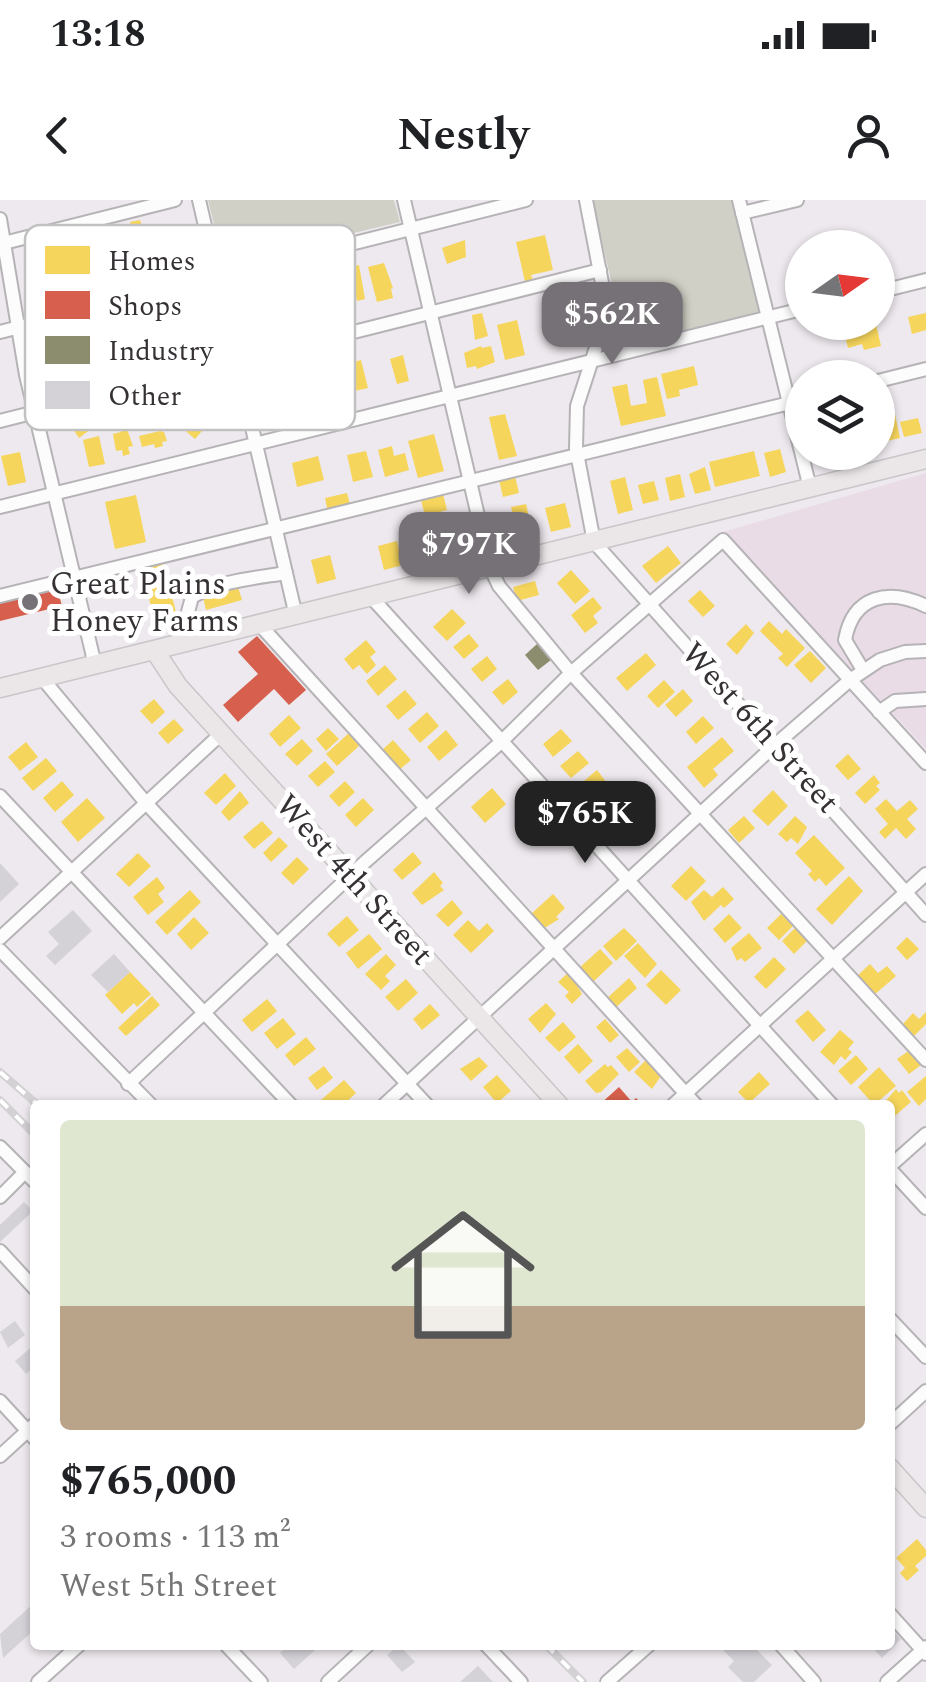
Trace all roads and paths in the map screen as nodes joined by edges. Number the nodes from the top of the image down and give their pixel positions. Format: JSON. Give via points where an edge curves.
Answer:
{"nodes":[{"id":1,"x":175,"y":200,"type":"edge"},
{"id":2,"x":198,"y":200,"type":"edge"},
{"id":3,"x":404,"y":200,"type":"edge"},
{"id":4,"x":526,"y":200,"type":"edge"},
{"id":5,"x":586,"y":200,"type":"edge"},
{"id":6,"x":796,"y":200,"type":"edge"},
{"id":7,"x":741,"y":207,"type":"edge"},
{"id":8,"x":0,"y":219,"type":"edge"},
{"id":9,"x":77,"y":225,"type":"edge"},
{"id":10,"x":204,"y":225,"type":"edge"},
{"id":11,"x":411,"y":229,"type":"junction"},
{"id":12,"x":355,"y":243,"type":"edge"},
{"id":13,"x":2,"y":244,"type":"edge"},
{"id":14,"x":600,"y":270,"type":"junction"},
{"id":15,"x":926,"y":280,"type":"edge"},
{"id":16,"x":895,"y":288,"type":"edge"},
{"id":17,"x":785,"y":313,"type":"edge"},
{"id":18,"x":430,"y":314,"type":"junction"},
{"id":19,"x":766,"y":317,"type":"junction"},
{"id":20,"x":25,"y":326,"type":"edge"},
{"id":21,"x":18,"y":328,"type":"junction"},
{"id":22,"x":0,"y":332,"type":"edge"},
{"id":23,"x":355,"y":332,"type":"edge"},
{"id":24,"x":591,"y":362,"type":"junction"},
{"id":25,"x":25,"y":363,"type":"edge"},
{"id":26,"x":926,"y":369,"type":"edge"},
{"id":27,"x":895,"y":377,"type":"edge"},
{"id":28,"x":785,"y":396,"type":"edge"},
{"id":29,"x":450,"y":398,"type":"junction"},
{"id":30,"x":785,"y":405,"type":"edge"},
{"id":31,"x":25,"y":415,"type":"edge"},
{"id":32,"x":0,"y":421,"type":"edge"},
{"id":33,"x":355,"y":422,"type":"edge"},
{"id":34,"x":39,"y":430,"type":"edge"},
{"id":35,"x":252,"y":430,"type":"edge"},
{"id":36,"x":321,"y":430,"type":"edge"},
{"id":37,"x":256,"y":446,"type":"junction"},
{"id":38,"x":578,"y":457,"type":"junction"},
{"id":39,"x":926,"y":460,"type":"edge"},
{"id":40,"x":805,"y":470,"type":"edge"},
{"id":41,"x":470,"y":483,"type":"junction"},
{"id":42,"x":810,"y":488,"type":"junction"},
{"id":43,"x":54,"y":494,"type":"junction"},
{"id":44,"x":0,"y":507,"type":"edge"},
{"id":45,"x":275,"y":529,"type":"junction"},
{"id":46,"x":594,"y":542,"type":"junction"},
{"id":47,"x":490,"y":567,"type":"junction"},
{"id":48,"x":286,"y":574,"type":"junction"},
{"id":49,"x":74,"y":579,"type":"junction"},
{"id":50,"x":0,"y":596,"type":"edge"},
{"id":51,"x":372,"y":598,"type":"junction"},
{"id":52,"x":650,"y":604,"type":"junction"},
{"id":53,"x":926,"y":606,"type":"edge"},
{"id":54,"x":296,"y":616,"type":"junction"},
{"id":55,"x":260,"y":625,"type":"junction"},
{"id":56,"x":195,"y":641,"type":"junction"},
{"id":57,"x":154,"y":651,"type":"junction"},
{"id":58,"x":926,"y":651,"type":"edge"},
{"id":59,"x":95,"y":666,"type":"junction"},
{"id":60,"x":863,"y":670,"type":"junction"},
{"id":61,"x":571,"y":672,"type":"junction"},
{"id":62,"x":42,"y":678,"type":"junction"},
{"id":63,"x":850,"y":680,"type":"junction"},
{"id":64,"x":0,"y":688,"type":"edge"},
{"id":65,"x":926,"y":699,"type":"edge"},
{"id":66,"x":879,"y":712,"type":"junction"},
{"id":67,"x":221,"y":734,"type":"junction"},
{"id":68,"x":500,"y":743,"type":"junction"},
{"id":69,"x":775,"y":745,"type":"junction"},
{"id":70,"x":926,"y":763,"type":"edge"},
{"id":71,"x":1,"y":799,"type":"edge"},
{"id":72,"x":146,"y":804,"type":"junction"},
{"id":73,"x":427,"y":809,"type":"junction"},
{"id":74,"x":700,"y":813,"type":"junction"},
{"id":75,"x":74,"y":871,"type":"junction"},
{"id":76,"x":926,"y":874,"type":"edge"},
{"id":77,"x":350,"y":876,"type":"junction"},
{"id":78,"x":627,"y":881,"type":"junction"},
{"id":79,"x":906,"y":893,"type":"junction"},
{"id":80,"x":926,"y":914,"type":"edge"},
{"id":81,"x":0,"y":938,"type":"edge"},
{"id":82,"x":278,"y":944,"type":"junction"},
{"id":83,"x":554,"y":949,"type":"junction"},
{"id":84,"x":0,"y":950,"type":"edge"},
{"id":85,"x":833,"y":959,"type":"junction"},
{"id":86,"x":205,"y":1014,"type":"junction"},
{"id":87,"x":479,"y":1017,"type":"junction"},
{"id":88,"x":760,"y":1026,"type":"junction"},
{"id":89,"x":926,"y":1060,"type":"edge"},
{"id":90,"x":128,"y":1084,"type":"junction"},
{"id":91,"x":408,"y":1084,"type":"junction"},
{"id":92,"x":686,"y":1094,"type":"junction"},
{"id":93,"x":146,"y":1100,"type":"edge"},
{"id":94,"x":285,"y":1100,"type":"edge"},
{"id":95,"x":390,"y":1100,"type":"edge"},
{"id":96,"x":423,"y":1100,"type":"edge"},
{"id":97,"x":554,"y":1100,"type":"edge"},
{"id":98,"x":679,"y":1100,"type":"edge"},
{"id":99,"x":691,"y":1100,"type":"edge"},
{"id":100,"x":827,"y":1100,"type":"edge"},
{"id":101,"x":926,"y":1134,"type":"edge"},
{"id":102,"x":0,"y":1147,"type":"edge"},
{"id":103,"x":895,"y":1162,"type":"edge"},
{"id":104,"x":895,"y":1173,"type":"edge"},
{"id":105,"x":30,"y":1177,"type":"edge"},
{"id":106,"x":0,"y":1197,"type":"edge"},
{"id":107,"x":926,"y":1208,"type":"edge"},
{"id":108,"x":0,"y":1252,"type":"edge"},
{"id":109,"x":30,"y":1283,"type":"edge"},
{"id":110,"x":895,"y":1324,"type":"edge"},
{"id":111,"x":926,"y":1358,"type":"edge"},
{"id":112,"x":926,"y":1390,"type":"edge"},
{"id":113,"x":0,"y":1401,"type":"edge"},
{"id":114,"x":895,"y":1419,"type":"edge"},
{"id":115,"x":30,"y":1430,"type":"edge"},
{"id":116,"x":30,"y":1434,"type":"edge"},
{"id":117,"x":0,"y":1456,"type":"edge"},
{"id":118,"x":895,"y":1474,"type":"edge"},
{"id":119,"x":926,"y":1508,"type":"edge"},
{"id":120,"x":895,"y":1619,"type":"edge"},
{"id":121,"x":73,"y":1650,"type":"edge"},
{"id":122,"x":231,"y":1650,"type":"edge"},
{"id":123,"x":363,"y":1650,"type":"edge"},
{"id":124,"x":491,"y":1650,"type":"edge"},
{"id":125,"x":643,"y":1650,"type":"edge"},
{"id":126,"x":785,"y":1650,"type":"edge"},
{"id":127,"x":925,"y":1650,"type":"edge"},
{"id":128,"x":38,"y":1682,"type":"edge"},
{"id":129,"x":261,"y":1682,"type":"edge"},
{"id":130,"x":328,"y":1682,"type":"edge"},
{"id":131,"x":522,"y":1682,"type":"edge"},
{"id":132,"x":607,"y":1682,"type":"edge"},
{"id":133,"x":814,"y":1682,"type":"edge"},
{"id":134,"x":887,"y":1682,"type":"edge"}],
"edges":[{"from":1,"to":9,"type":"street"},
{"from":2,"to":10,"type":"street"},
{"from":3,"to":11,"type":"street"},
{"from":4,"to":11,"type":"street"},
{"from":5,"to":14,"type":"street"},
{"from":6,"to":7,"type":"street"},
{"from":7,"to":19,"type":"street"},
{"from":8,"to":13,"type":"street"},
{"from":11,"to":12,"type":"street"},
{"from":11,"to":18,"type":"street"},
{"from":13,"to":21,"type":"street"},
{"from":14,"to":18,"type":"street"},
{"from":14,"to":24,"type":"street","via":[[600,332]]},
{"from":15,"to":16,"type":"street"},
{"from":17,"to":19,"type":"street"},
{"from":18,"to":23,"type":"street"},
{"from":18,"to":29,"type":"street"},
{"from":19,"to":24,"type":"street"},
{"from":19,"to":28,"type":"street"},
{"from":20,"to":21,"type":"street"},
{"from":21,"to":22,"type":"street"},
{"from":21,"to":25,"type":"street"},
{"from":24,"to":29,"type":"street"},
{"from":24,"to":38,"type":"street","via":[[577,406]]},
{"from":26,"to":27,"type":"street"},
{"from":29,"to":33,"type":"street"},
{"from":29,"to":41,"type":"street"},
{"from":30,"to":38,"type":"street"},
{"from":31,"to":32,"type":"street"},
{"from":34,"to":43,"type":"street"},
{"from":35,"to":37,"type":"street"},
{"from":36,"to":37,"type":"street"},
{"from":37,"to":43,"type":"street"},
{"from":37,"to":45,"type":"street"},
{"from":38,"to":41,"type":"street"},
{"from":38,"to":46,"type":"street"},
{"from":39,"to":42,"type":"main road"},
{"from":40,"to":42,"type":"street"},
{"from":41,"to":45,"type":"street"},
{"from":41,"to":47,"type":"street"},
{"from":42,"to":46,"type":"main road"},
{"from":43,"to":44,"type":"street"},
{"from":43,"to":49,"type":"street"},
{"from":45,"to":48,"type":"street"},
{"from":45,"to":49,"type":"street"},
{"from":46,"to":47,"type":"main road"},
{"from":46,"to":52,"type":"street","name":"West 6th Street"},
{"from":47,"to":51,"type":"main road"},
{"from":47,"to":61,"type":"street"},
{"from":48,"to":54,"type":"street"},
{"from":48,"to":56,"type":"street","via":[[192,598]]},
{"from":49,"to":50,"type":"street"},
{"from":49,"to":59,"type":"street"},
{"from":51,"to":54,"type":"main road"},
{"from":51,"to":68,"type":"street"},
{"from":52,"to":61,"type":"street"},
{"from":52,"to":63,"type":"street","via":[[723,540]]},
{"from":52,"to":69,"type":"street","name":"West 6th Street"},
{"from":53,"to":60,"type":"street","via":[[897,595],[861,607],[846,640]]},
{"from":54,"to":55,"type":"main road"},
{"from":55,"to":56,"type":"main road"},
{"from":55,"to":73,"type":"street"},
{"from":56,"to":57,"type":"main road"},
{"from":57,"to":59,"type":"main road"},
{"from":57,"to":67,"type":"main road","name":"West 4th Street"},
{"from":58,"to":60,"type":"street","via":[[897,654]]},
{"from":59,"to":62,"type":"main road"},
{"from":60,"to":63,"type":"street"},
{"from":61,"to":68,"type":"street"},
{"from":61,"to":74,"type":"street"},
{"from":62,"to":64,"type":"main road"},
{"from":62,"to":72,"type":"street"},
{"from":63,"to":66,"type":"street"},
{"from":63,"to":69,"type":"street"},
{"from":65,"to":66,"type":"street","via":[[895,701]]},
{"from":66,"to":70,"type":"street"},
{"from":67,"to":72,"type":"street"},
{"from":67,"to":77,"type":"main road","name":"West 4th Street"},
{"from":68,"to":73,"type":"street"},
{"from":68,"to":78,"type":"street"},
{"from":69,"to":74,"type":"street"},
{"from":69,"to":79,"type":"street","name":"West 6th Street"},
{"from":71,"to":75,"type":"street"},
{"from":72,"to":75,"type":"street"},
{"from":72,"to":82,"type":"street"},
{"from":73,"to":77,"type":"street"},
{"from":73,"to":83,"type":"street"},
{"from":74,"to":78,"type":"street"},
{"from":74,"to":85,"type":"street"},
{"from":75,"to":81,"type":"street"},
{"from":75,"to":86,"type":"street"},
{"from":76,"to":79,"type":"street"},
{"from":77,"to":82,"type":"street"},
{"from":77,"to":87,"type":"main road","name":"West 4th Street"},
{"from":78,"to":83,"type":"street"},
{"from":78,"to":88,"type":"street"},
{"from":79,"to":80,"type":"street","name":"West 6th Street"},
{"from":79,"to":85,"type":"street"},
{"from":82,"to":86,"type":"street"},
{"from":82,"to":91,"type":"street"},
{"from":83,"to":87,"type":"street"},
{"from":83,"to":92,"type":"street"},
{"from":84,"to":90,"type":"street"},
{"from":85,"to":88,"type":"street"},
{"from":85,"to":89,"type":"street"},
{"from":86,"to":90,"type":"street"},
{"from":86,"to":94,"type":"street"},
{"from":87,"to":91,"type":"street"},
{"from":87,"to":97,"type":"main road","name":"West 4th Street"},
{"from":88,"to":92,"type":"street"},
{"from":88,"to":100,"type":"street"},
{"from":90,"to":93,"type":"street"},
{"from":91,"to":95,"type":"street"},
{"from":91,"to":96,"type":"street"},
{"from":92,"to":98,"type":"street"},
{"from":92,"to":99,"type":"street"},
{"from":101,"to":103,"type":"street"},
{"from":102,"to":105,"type":"street"},
{"from":104,"to":107,"type":"street"},
{"from":105,"to":106,"type":"street"},
{"from":108,"to":109,"type":"street"},
{"from":110,"to":111,"type":"street"},
{"from":112,"to":114,"type":"street"},
{"from":113,"to":115,"type":"street"},
{"from":116,"to":117,"type":"street"},
{"from":118,"to":119,"type":"main road"},
{"from":120,"to":127,"type":"street"},
{"from":121,"to":128,"type":"street"},
{"from":122,"to":129,"type":"street"},
{"from":123,"to":130,"type":"street"},
{"from":124,"to":131,"type":"street"},
{"from":125,"to":132,"type":"street"},
{"from":126,"to":133,"type":"street"},
{"from":127,"to":134,"type":"street"}]}
